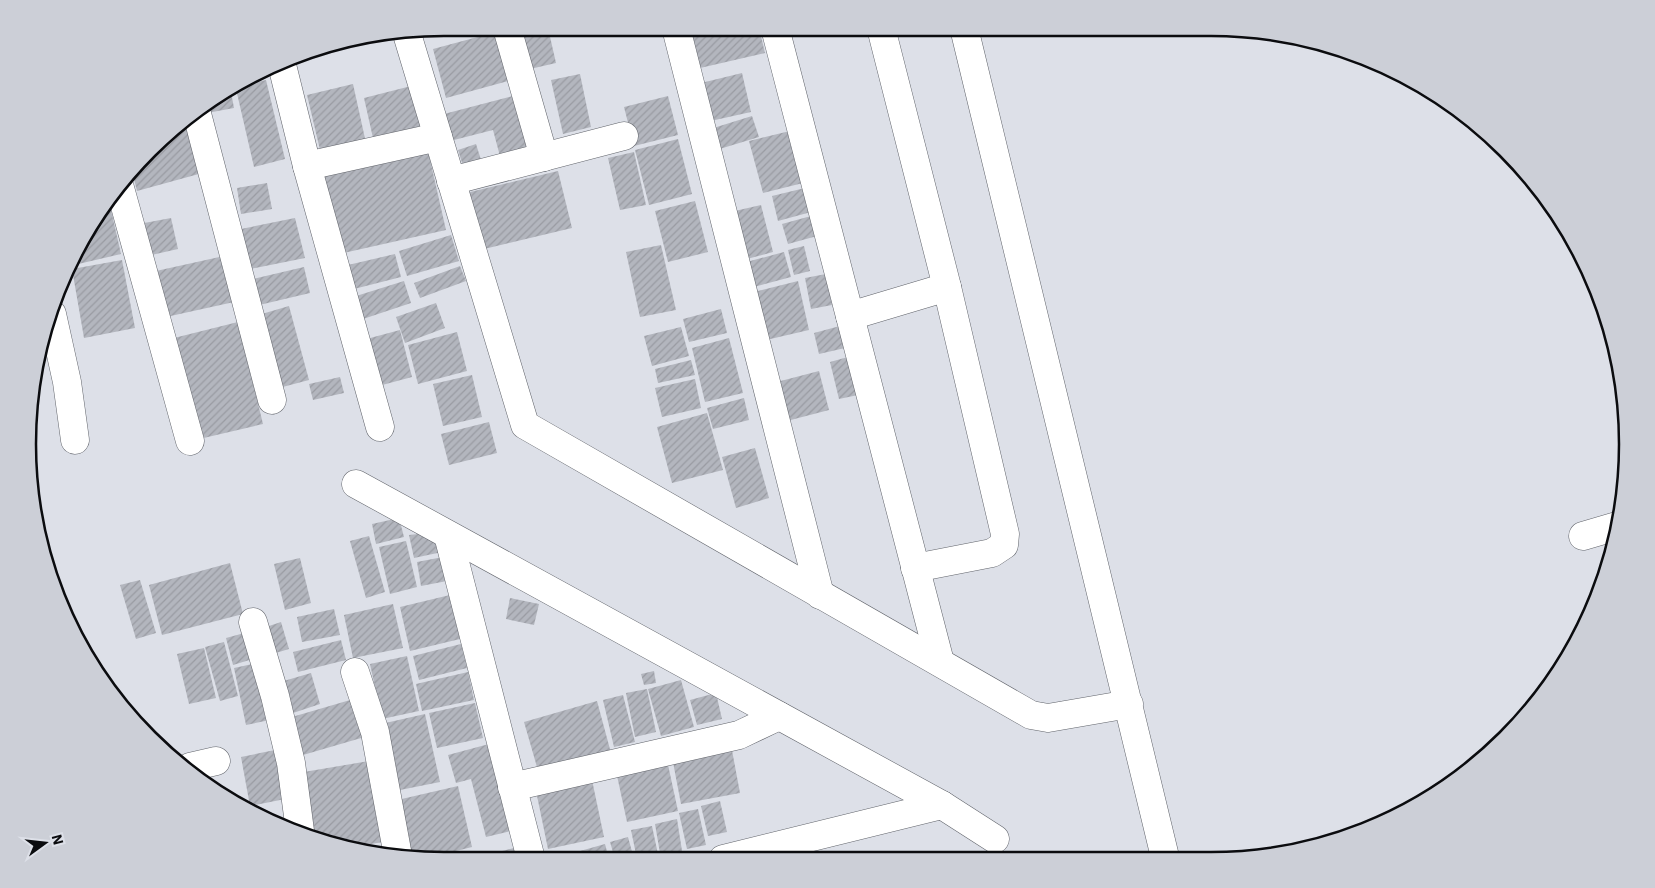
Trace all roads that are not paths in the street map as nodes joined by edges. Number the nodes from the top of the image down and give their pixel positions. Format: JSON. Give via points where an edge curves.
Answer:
{"nodes":[{"id":1,"x":509,"y":36,"type":"edge"},
{"id":2,"x":678,"y":36,"type":"edge"},
{"id":3,"x":777,"y":36,"type":"edge"},
{"id":4,"x":883,"y":36,"type":"edge"},
{"id":5,"x":966,"y":36,"type":"edge"},
{"id":6,"x":408,"y":38,"type":"edge"},
{"id":7,"x":283,"y":69,"type":"edge"},
{"id":8,"x":198,"y":119,"type":"edge"},
{"id":9,"x":624,"y":136,"type":"dead end"},
{"id":10,"x":438,"y":137,"type":"junction"},
{"id":11,"x":544,"y":157,"type":"junction"},
{"id":12,"x":307,"y":166,"type":"junction"},
{"id":13,"x":451,"y":181,"type":"junction"},
{"id":14,"x":122,"y":195,"type":"edge"},
{"id":15,"x":947,"y":287,"type":"junction"},
{"id":16,"x":850,"y":316,"type":"junction"},
{"id":17,"x":54,"y":325,"type":"edge"},
{"id":18,"x":272,"y":400,"type":"dead end"},
{"id":19,"x":380,"y":427,"type":"dead end"},
{"id":20,"x":75,"y":440,"type":"dead end"},
{"id":21,"x":190,"y":441,"type":"dead end"},
{"id":22,"x":356,"y":484,"type":"dead end"},
{"id":23,"x":1610,"y":528,"type":"edge"},
{"id":24,"x":448,"y":535,"type":"junction"},
{"id":25,"x":1583,"y":536,"type":"dead end"},
{"id":26,"x":915,"y":568,"type":"junction"},
{"id":27,"x":820,"y":595,"type":"junction"},
{"id":28,"x":253,"y":622,"type":"dead end"},
{"id":29,"x":940,"y":662,"type":"junction"},
{"id":30,"x":355,"y":672,"type":"dead end"},
{"id":31,"x":1129,"y":704,"type":"junction"},
{"id":32,"x":778,"y":716,"type":"junction"},
{"id":33,"x":216,"y":761,"type":"dead end"},
{"id":34,"x":195,"y":766,"type":"edge"},
{"id":35,"x":512,"y":787,"type":"junction"},
{"id":36,"x":942,"y":805,"type":"junction"},
{"id":37,"x":299,"y":825,"type":"edge"},
{"id":38,"x":995,"y":839,"type":"dead end"},
{"id":39,"x":397,"y":849,"type":"edge"},
{"id":40,"x":529,"y":852,"type":"edge"},
{"id":41,"x":751,"y":852,"type":"edge"},
{"id":42,"x":1164,"y":852,"type":"edge"}],
"edges":[{"from":1,"to":11,"type":"street"},
{"from":2,"to":27,"type":"street"},
{"from":3,"to":16,"type":"street"},
{"from":4,"to":15,"type":"street"},
{"from":5,"to":31,"type":"street"},
{"from":6,"to":10,"type":"street"},
{"from":7,"to":12,"type":"street"},
{"from":8,"to":18,"type":"street"},
{"from":9,"to":11,"type":"street"},
{"from":10,"to":12,"type":"street"},
{"from":10,"to":13,"type":"street"},
{"from":11,"to":13,"type":"street"},
{"from":12,"to":19,"type":"street"},
{"from":13,"to":27,"type":"street","via":[[525,425]]},
{"from":14,"to":21,"type":"street"},
{"from":15,"to":16,"type":"street"},
{"from":15,"to":26,"type":"street","via":[[1005,534],[1004,545],[992,552]]},
{"from":16,"to":26,"type":"street"},
{"from":17,"to":20,"type":"street"},
{"from":22,"to":24,"type":"street"},
{"from":23,"to":25,"type":"street"},
{"from":24,"to":32,"type":"street"},
{"from":24,"to":35,"type":"street"},
{"from":26,"to":29,"type":"street"},
{"from":27,"to":29,"type":"street"},
{"from":28,"to":37,"type":"street","via":[[291,763]]},
{"from":29,"to":31,"type":"street","via":[[1031,715],[1048,718]]},
{"from":30,"to":39,"type":"street","via":[[375,732]]},
{"from":31,"to":42,"type":"street"},
{"from":32,"to":35,"type":"street","via":[[739,735]]},
{"from":32,"to":36,"type":"street"},
{"from":33,"to":34,"type":"street"},
{"from":35,"to":40,"type":"street"},
{"from":36,"to":38,"type":"street"},
{"from":36,"to":41,"type":"street"}]}
